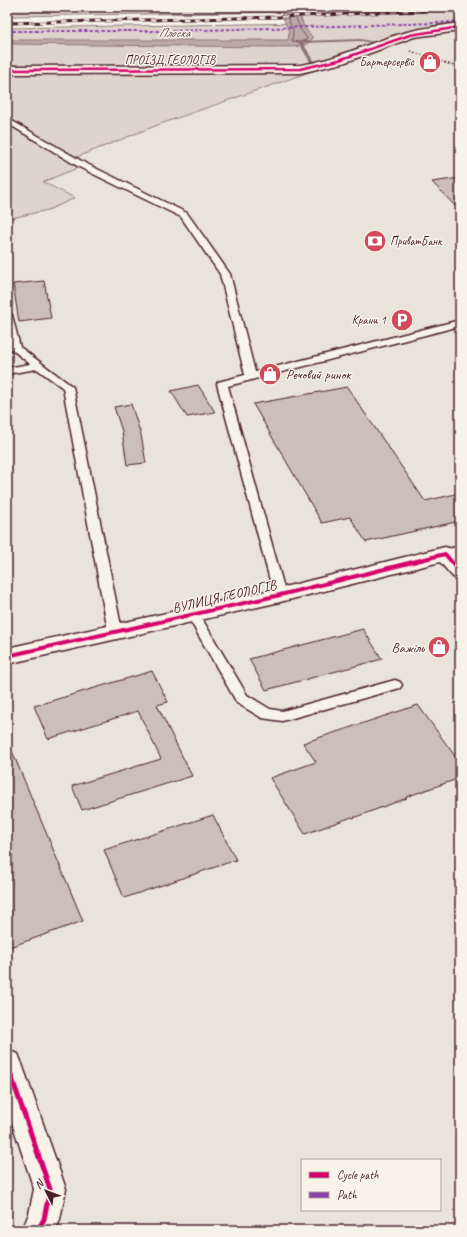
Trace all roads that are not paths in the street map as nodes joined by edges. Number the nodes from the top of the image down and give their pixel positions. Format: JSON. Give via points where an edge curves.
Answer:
{"nodes":[{"id":1,"x":460,"y":27,"type":"edge"},
{"id":2,"x":7,"y":70,"type":"edge"},
{"id":3,"x":7,"y":120,"type":"edge"},
{"id":4,"x":7,"y":315,"type":"edge"},
{"id":5,"x":460,"y":323,"type":"edge"},
{"id":6,"x":39,"y":366,"type":"junction"},
{"id":7,"x":7,"y":371,"type":"edge"},
{"id":8,"x":251,"y":376,"type":"junction"},
{"id":9,"x":453,"y":552,"type":"edge"},
{"id":10,"x":460,"y":572,"type":"edge"},
{"id":11,"x":280,"y":595,"type":"junction"},
{"id":12,"x":193,"y":615,"type":"junction"},
{"id":13,"x":115,"y":631,"type":"junction"},
{"id":14,"x":7,"y":656,"type":"edge"},
{"id":15,"x":395,"y":684,"type":"dead end"},
{"id":16,"x":7,"y":1064,"type":"edge"},
{"id":17,"x":38,"y":1230,"type":"edge"}],
"edges":[{"from":1,"to":2,"type":"street","name":"ПРОЇЗД ГЕОЛОГІВ","via":[[431,30],[318,66],[300,69]]},
{"from":3,"to":8,"type":"lane","via":[[82,165],[184,214],[225,274]]},
{"from":4,"to":6,"type":"lane","via":[[15,348]]},
{"from":5,"to":8,"type":"lane"},
{"from":6,"to":7,"type":"lane"},
{"from":6,"to":13,"type":"lane","via":[[68,387],[84,481]]},
{"from":8,"to":11,"type":"lane","via":[[222,384]]},
{"from":9,"to":10,"type":"street"},
{"from":9,"to":11,"type":"street","name":"ВУЛИЦЯ ГЕОЛОГІВ"},
{"from":11,"to":12,"type":"street","name":"ВУЛИЦЯ ГЕОЛОГІВ"},
{"from":12,"to":13,"type":"street","name":"ВУЛИЦЯ ГЕОЛОГІВ"},
{"from":12,"to":15,"type":"lane","via":[[242,699],[267,714],[282,716]]},
{"from":13,"to":14,"type":"street","name":"ВУЛИЦЯ ГЕОЛОГІВ"},
{"from":16,"to":17,"type":"street","via":[[50,1189],[44,1219]]}]}
